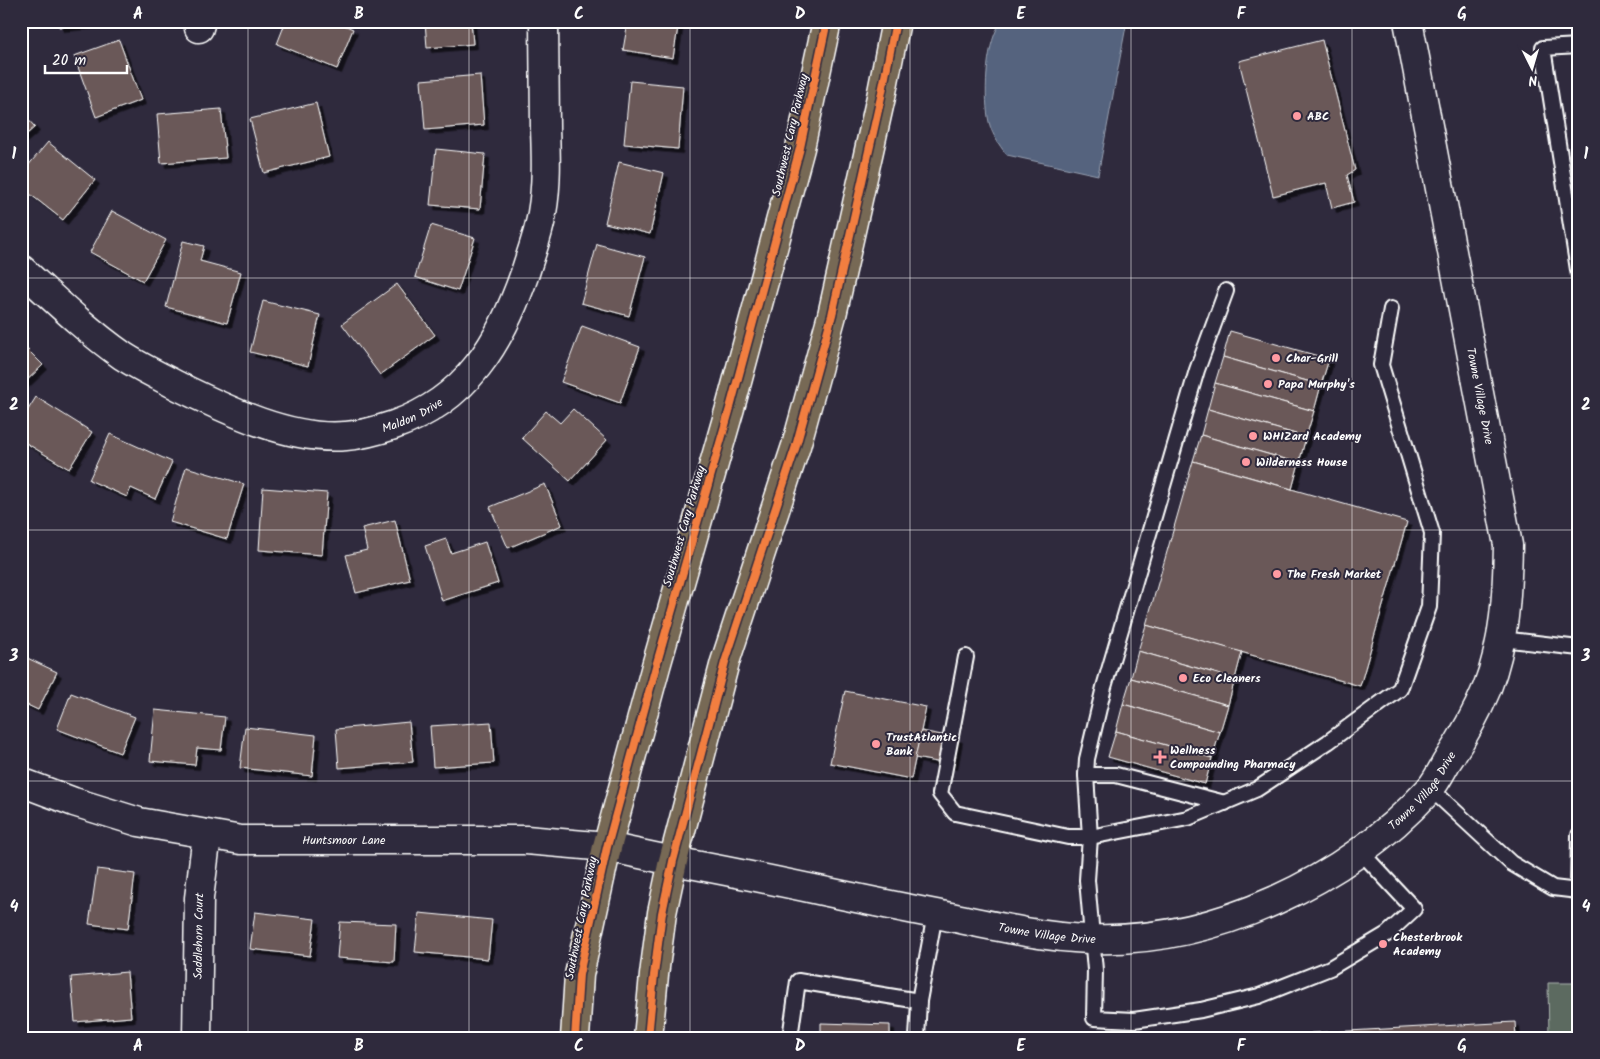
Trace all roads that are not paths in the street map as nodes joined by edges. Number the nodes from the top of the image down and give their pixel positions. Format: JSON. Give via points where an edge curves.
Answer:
{"nodes":[{"id":1,"x":544,"y":21,"type":"edge"},
{"id":2,"x":826,"y":21,"type":"edge"},
{"id":3,"x":896,"y":21,"type":"edge"},
{"id":4,"x":1408,"y":21,"type":"edge"},
{"id":5,"x":1579,"y":46,"type":"edge"},
{"id":6,"x":21,"y":269,"type":"edge"},
{"id":7,"x":1579,"y":276,"type":"edge"},
{"id":8,"x":1226,"y":291,"type":"dead end"},
{"id":9,"x":1391,"y":309,"type":"dead end"},
{"id":10,"x":1502,"y":639,"type":"junction"},
{"id":11,"x":1579,"y":648,"type":"edge"},
{"id":12,"x":966,"y":657,"type":"dead end"},
{"id":13,"x":1086,"y":775,"type":"junction"},
{"id":14,"x":21,"y":782,"type":"edge"},
{"id":15,"x":1430,"y":788,"type":"junction"},
{"id":16,"x":1225,"y":803,"type":"junction"},
{"id":17,"x":206,"y":834,"type":"junction"},
{"id":18,"x":1579,"y":835,"type":"edge"},
{"id":19,"x":1090,"y":837,"type":"junction"},
{"id":20,"x":607,"y":847,"type":"junction"},
{"id":21,"x":1360,"y":851,"type":"junction"},
{"id":22,"x":672,"y":861,"type":"junction"},
{"id":23,"x":1578,"y":891,"type":"edge"},
{"id":24,"x":935,"y":914,"type":"junction"},
{"id":25,"x":1092,"y":939,"type":"junction"},
{"id":26,"x":919,"y":1001,"type":"junction"},
{"id":27,"x":197,"y":1038,"type":"edge"},
{"id":28,"x":575,"y":1038,"type":"edge"},
{"id":29,"x":648,"y":1038,"type":"edge"},
{"id":30,"x":790,"y":1038,"type":"edge"},
{"id":31,"x":917,"y":1038,"type":"edge"}],
"edges":[{"from":1,"to":6,"type":"street","name":"Maldon Drive","via":[[546,177],[542,214],[533,246],[514,303],[484,358],[468,378],[429,410],[375,431],[346,436],[288,431],[264,423],[202,398],[124,357],[72,316]]},
{"from":2,"to":20,"type":"main road","name":"Southwest Cary Parkway","via":[[800,148]]},
{"from":3,"to":22,"type":"main road","via":[[832,315],[796,446],[726,662]]},
{"from":4,"to":10,"type":"street","name":"Towne Village Drive","via":[[1508,545]]},
{"from":5,"to":7,"type":"lane","via":[[1543,48]]},
{"from":8,"to":13,"type":"lane","via":[[1197,370],[1104,687]]},
{"from":9,"to":16,"type":"lane","via":[[1381,365],[1432,534],[1429,607],[1400,689],[1258,789]]},
{"from":10,"to":11,"type":"lane"},
{"from":10,"to":15,"type":"street","name":"Towne Village Drive","via":[[1488,686],[1470,725]]},
{"from":12,"to":19,"type":"lane","via":[[940,794],[955,813],[1068,837]]},
{"from":13,"to":16,"type":"lane","via":[[1116,775]]},
{"from":13,"to":19,"type":"lane"},
{"from":14,"to":17,"type":"street","name":"Huntsmoor Lane","via":[[139,822]]},
{"from":15,"to":21,"type":"street","name":"Towne Village Drive"},
{"from":15,"to":23,"type":"lane","via":[[1512,864],[1554,888]]},
{"from":16,"to":19,"type":"lane","via":[[1188,818]]},
{"from":17,"to":20,"type":"street","name":"Huntsmoor Lane","via":[[251,841],[526,840]]},
{"from":17,"to":27,"type":"street","name":"Saddlehorn Court","via":[[199,898]]},
{"from":18,"to":23,"type":"lane"},
{"from":19,"to":25,"type":"lane","via":[[1087,880]]},
{"from":20,"to":22,"type":"street","name":"Huntsmoor Lane"},
{"from":20,"to":28,"type":"main road","name":"Southwest Cary Parkway","via":[[579,975]]},
{"from":21,"to":25,"type":"street","name":"Towne Village Drive","via":[[1320,878],[1242,913],[1195,927],[1145,936]]},
{"from":21,"to":25,"type":"lane","via":[[1414,909],[1387,934],[1330,968],[1259,996],[1201,1010],[1134,1020],[1094,1018]]},
{"from":22,"to":24,"type":"street","name":"Towne Village Drive"},
{"from":22,"to":29,"type":"main road","via":[[657,948]]},
{"from":24,"to":25,"type":"street","name":"Towne Village Drive","via":[[1051,936]]},
{"from":24,"to":26,"type":"lane"},
{"from":26,"to":30,"type":"lane","via":[[798,981]]},
{"from":26,"to":31,"type":"lane"}]}
